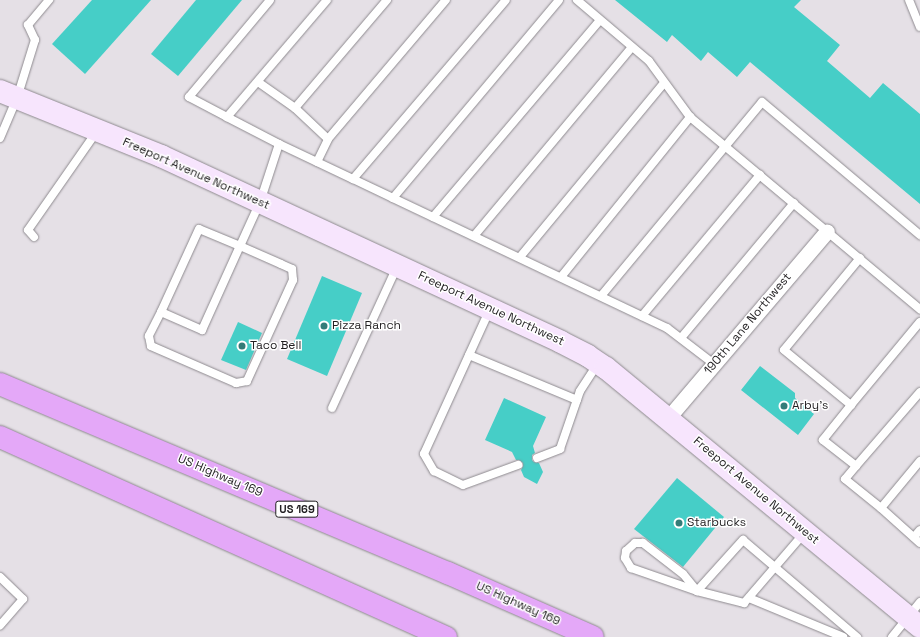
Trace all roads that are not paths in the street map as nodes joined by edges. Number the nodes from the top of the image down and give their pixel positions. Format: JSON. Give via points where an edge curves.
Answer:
{"nodes":[{"id":1,"x":49,"y":0,"type":"edge"},
{"id":2,"x":270,"y":0,"type":"edge"},
{"id":3,"x":327,"y":0,"type":"edge"},
{"id":4,"x":387,"y":0,"type":"edge"},
{"id":5,"x":446,"y":0,"type":"edge"},
{"id":6,"x":506,"y":0,"type":"edge"},
{"id":7,"x":559,"y":0,"type":"edge"},
{"id":8,"x":577,"y":0,"type":"edge"},
{"id":9,"x":910,"y":0,"type":"edge"},
{"id":10,"x":600,"y":20,"type":"junction"},
{"id":11,"x":920,"y":27,"type":"edge"},
{"id":12,"x":632,"y":47,"type":"junction"},
{"id":13,"x":258,"y":82,"type":"junction"},
{"id":14,"x":664,"y":83,"type":"junction"},
{"id":15,"x":8,"y":95,"type":"edge"},
{"id":16,"x":295,"y":108,"type":"junction"},
{"id":17,"x":227,"y":117,"type":"junction"},
{"id":18,"x":690,"y":118,"type":"junction"},
{"id":19,"x":97,"y":131,"type":"junction"},
{"id":20,"x":0,"y":138,"type":"edge"},
{"id":21,"x":328,"y":138,"type":"junction"},
{"id":22,"x":279,"y":144,"type":"junction"},
{"id":23,"x":725,"y":146,"type":"junction"},
{"id":24,"x":317,"y":162,"type":"junction"},
{"id":25,"x":760,"y":176,"type":"junction"},
{"id":26,"x":353,"y":179,"type":"junction"},
{"id":27,"x":393,"y":198,"type":"junction"},
{"id":28,"x":260,"y":202,"type":"junction"},
{"id":29,"x":794,"y":203,"type":"junction"},
{"id":30,"x":434,"y":217,"type":"junction"},
{"id":31,"x":827,"y":230,"type":"junction"},
{"id":32,"x":920,"y":235,"type":"edge"},
{"id":33,"x":474,"y":236,"type":"junction"},
{"id":34,"x":34,"y":237,"type":"dead end"},
{"id":35,"x":240,"y":246,"type":"junction"},
{"id":36,"x":520,"y":257,"type":"junction"},
{"id":37,"x":860,"y":258,"type":"junction"},
{"id":38,"x":398,"y":266,"type":"junction"},
{"id":39,"x":561,"y":277,"type":"junction"},
{"id":40,"x":601,"y":296,"type":"junction"},
{"id":41,"x":490,"y":309,"type":"junction"},
{"id":42,"x":920,"y":309,"type":"edge"},
{"id":43,"x":161,"y":312,"type":"junction"},
{"id":44,"x":642,"y":316,"type":"junction"},
{"id":45,"x":920,"y":322,"type":"edge"},
{"id":46,"x":681,"y":338,"type":"junction"},
{"id":47,"x":469,"y":355,"type":"junction"},
{"id":48,"x":598,"y":362,"type":"junction"},
{"id":49,"x":714,"y":364,"type":"junction"},
{"id":50,"x":1,"y":384,"type":"edge"},
{"id":51,"x":920,"y":392,"type":"edge"},
{"id":52,"x":577,"y":400,"type":"junction"},
{"id":53,"x":851,"y":405,"type":"junction"},
{"id":54,"x":332,"y":408,"type":"dead end"},
{"id":55,"x":668,"y":418,"type":"junction"},
{"id":56,"x":0,"y":437,"type":"edge"},
{"id":57,"x":0,"y":442,"type":"edge"},
{"id":58,"x":39,"y":455,"type":"junction"},
{"id":59,"x":537,"y":458,"type":"dead end"},
{"id":60,"x":920,"y":461,"type":"edge"},
{"id":61,"x":518,"y":465,"type":"dead end"},
{"id":62,"x":856,"y":466,"type":"junction"},
{"id":63,"x":881,"y":508,"type":"junction"},
{"id":64,"x":920,"y":530,"type":"edge"},
{"id":65,"x":805,"y":532,"type":"junction"},
{"id":66,"x":917,"y":540,"type":"edge"},
{"id":67,"x":776,"y":566,"type":"junction"},
{"id":68,"x":0,"y":577,"type":"edge"},
{"id":69,"x":697,"y":591,"type":"junction"},
{"id":70,"x":749,"y":598,"type":"junction"},
{"id":71,"x":916,"y":616,"type":"edge"},
{"id":72,"x":0,"y":626,"type":"edge"},
{"id":73,"x":446,"y":637,"type":"edge"},
{"id":74,"x":593,"y":637,"type":"edge"},
{"id":75,"x":844,"y":637,"type":"edge"},
{"id":76,"x":857,"y":637,"type":"edge"},
{"id":77,"x":892,"y":637,"type":"edge"}],
"edges":[{"from":1,"to":15,"type":"lane","via":[[28,25],[35,40]]},
{"from":2,"to":17,"type":"lane","via":[[189,97]]},
{"from":3,"to":13,"type":"lane"},
{"from":4,"to":16,"type":"lane"},
{"from":5,"to":21,"type":"lane"},
{"from":6,"to":26,"type":"lane"},
{"from":7,"to":27,"type":"lane"},
{"from":8,"to":10,"type":"lane"},
{"from":9,"to":11,"type":"lane"},
{"from":10,"to":12,"type":"lane"},
{"from":10,"to":30,"type":"lane"},
{"from":12,"to":14,"type":"lane","via":[[649,61]]},
{"from":12,"to":33,"type":"lane"},
{"from":13,"to":16,"type":"lane"},
{"from":13,"to":17,"type":"lane"},
{"from":14,"to":18,"type":"lane"},
{"from":14,"to":36,"type":"lane"},
{"from":15,"to":19,"type":"street","name":"Freeport Avenue Northwest"},
{"from":15,"to":20,"type":"lane"},
{"from":16,"to":21,"type":"lane"},
{"from":17,"to":22,"type":"lane"},
{"from":18,"to":23,"type":"lane"},
{"from":18,"to":39,"type":"lane"},
{"from":19,"to":28,"type":"street","name":"Freeport Avenue Northwest","via":[[161,156]]},
{"from":19,"to":34,"type":"lane","via":[[28,230]]},
{"from":21,"to":24,"type":"lane"},
{"from":22,"to":24,"type":"lane"},
{"from":22,"to":28,"type":"lane"},
{"from":23,"to":25,"type":"lane"},
{"from":23,"to":32,"type":"lane","via":[[762,102]]},
{"from":23,"to":40,"type":"lane"},
{"from":24,"to":26,"type":"lane"},
{"from":25,"to":29,"type":"lane"},
{"from":25,"to":44,"type":"lane"},
{"from":26,"to":27,"type":"lane"},
{"from":27,"to":30,"type":"lane"},
{"from":28,"to":35,"type":"lane"},
{"from":28,"to":38,"type":"street","name":"Freeport Avenue Northwest"},
{"from":29,"to":31,"type":"lane"},
{"from":29,"to":46,"type":"lane"},
{"from":30,"to":33,"type":"lane"},
{"from":31,"to":37,"type":"lane"},
{"from":31,"to":49,"type":"street","name":"190th Lane Northwest"},
{"from":33,"to":36,"type":"lane"},
{"from":35,"to":43,"type":"lane","via":[[199,229]]},
{"from":35,"to":43,"type":"lane","via":[[202,330]]},
{"from":35,"to":43,"type":"lane","via":[[292,269],[293,280],[247,381],[236,383],[151,346],[148,336]]},
{"from":36,"to":39,"type":"lane"},
{"from":37,"to":42,"type":"lane"},
{"from":37,"to":53,"type":"lane","via":[[784,350]]},
{"from":38,"to":41,"type":"street","name":"Freeport Avenue Northwest"},
{"from":38,"to":54,"type":"lane"},
{"from":39,"to":40,"type":"lane"},
{"from":40,"to":44,"type":"lane"},
{"from":41,"to":47,"type":"lane"},
{"from":41,"to":48,"type":"street","name":"Freeport Avenue Northwest"},
{"from":44,"to":46,"type":"lane"},
{"from":45,"to":53,"type":"lane"},
{"from":46,"to":49,"type":"lane"},
{"from":47,"to":52,"type":"lane"},
{"from":47,"to":61,"type":"lane","via":[[424,454],[434,471],[463,485]]},
{"from":48,"to":52,"type":"lane"},
{"from":48,"to":55,"type":"street","name":"Freeport Avenue Northwest"},
{"from":49,"to":55,"type":"street","name":"190th Lane Northwest"},
{"from":50,"to":74,"type":"highway","name":"US Highway 169","number":"US 169"},
{"from":51,"to":62,"type":"lane"},
{"from":52,"to":59,"type":"lane","via":[[560,449]]},
{"from":53,"to":62,"type":"lane","via":[[823,440]]},
{"from":55,"to":65,"type":"street","name":"Freeport Avenue Northwest"},
{"from":56,"to":58,"type":"highway"},
{"from":57,"to":58,"type":"highway"},
{"from":58,"to":73,"type":"highway"},
{"from":60,"to":63,"type":"lane"},
{"from":62,"to":63,"type":"lane","via":[[845,479]]},
{"from":63,"to":66,"type":"lane"},
{"from":64,"to":66,"type":"lane"},
{"from":65,"to":67,"type":"lane"},
{"from":65,"to":71,"type":"street","name":"Freeport Avenue Northwest"},
{"from":67,"to":69,"type":"lane","via":[[743,540]]},
{"from":67,"to":70,"type":"lane"},
{"from":67,"to":76,"type":"lane"},
{"from":68,"to":72,"type":"lane","via":[[23,599]]},
{"from":69,"to":69,"type":"lane","via":[[630,568],[625,558],[626,551],[635,543],[643,542],[683,574]]},
{"from":69,"to":70,"type":"lane","via":[[744,603]]},
{"from":70,"to":75,"type":"lane"},
{"from":71,"to":77,"type":"lane"}]}
